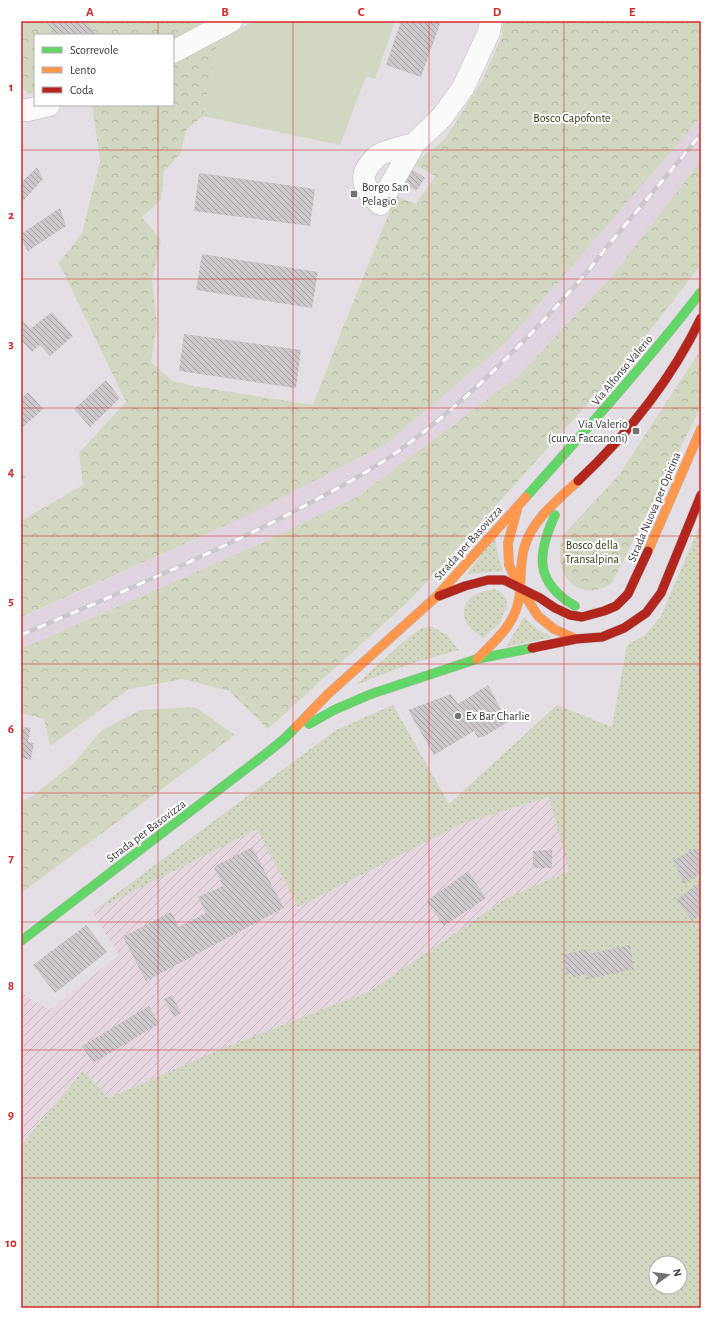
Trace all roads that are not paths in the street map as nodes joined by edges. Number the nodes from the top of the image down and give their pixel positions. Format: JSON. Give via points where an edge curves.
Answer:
{"nodes":[{"id":1,"x":231,"y":21,"type":"edge"},
{"id":2,"x":491,"y":21,"type":"edge"},
{"id":3,"x":174,"y":51,"type":"edge"},
{"id":4,"x":45,"y":106,"type":"edge"},
{"id":5,"x":21,"y":110,"type":"edge"},
{"id":6,"x":414,"y":144,"type":"dead end"},
{"id":7,"x":701,"y":292,"type":"edge"},
{"id":8,"x":701,"y":318,"type":"edge"},
{"id":9,"x":701,"y":429,"type":"edge"},
{"id":10,"x":589,"y":471,"type":"junction"},
{"id":11,"x":701,"y":495,"type":"edge"},
{"id":12,"x":518,"y":504,"type":"junction"},
{"id":13,"x":520,"y":588,"type":"junction"},
{"id":14,"x":436,"y":597,"type":"junction"},
{"id":15,"x":595,"y":614,"type":"junction"},
{"id":16,"x":576,"y":639,"type":"junction"},
{"id":17,"x":477,"y":659,"type":"junction"},
{"id":18,"x":284,"y":739,"type":"junction"},
{"id":19,"x":21,"y":941,"type":"edge"}],
"edges":[{"from":1,"to":3,"type":"street"},
{"from":2,"to":6,"type":"street","via":[[489,32],[463,88],[442,117]]},
{"from":4,"to":5,"type":"street"},
{"from":7,"to":12,"type":"main road","name":"Via Alfonso Valerio","via":[[591,424]]},
{"from":8,"to":10,"type":"main road","via":[[691,341],[656,394]]},
{"from":9,"to":15,"type":"main road","name":"Strada Nuova per Opicina","via":[[628,594],[616,606]]},
{"from":10,"to":13,"type":"main road","via":[[551,507],[529,536],[521,562]]},
{"from":10,"to":15,"type":"main road","via":[[555,514],[544,539],[541,555],[549,583],[560,596]]},
{"from":11,"to":16,"type":"main road","via":[[660,593],[646,613],[624,628],[602,637]]},
{"from":12,"to":13,"type":"main road","name":"Via Alfonso Valerio","via":[[508,543],[509,565]]},
{"from":12,"to":14,"type":"main road","name":"Strada per Basovizza"},
{"from":13,"to":14,"type":"main road","name":"Strada per Basovizza","via":[[504,580],[488,580]]},
{"from":13,"to":15,"type":"main road","name":"Strada Nuova per Opicina","via":[[570,615],[582,617]]},
{"from":13,"to":16,"type":"main road","via":[[538,616],[554,629]]},
{"from":13,"to":17,"type":"main road","name":"Strada per Basovizza","via":[[517,611],[505,632]]},
{"from":14,"to":18,"type":"main road","name":"Strada per Basovizza","via":[[328,694]]},
{"from":16,"to":17,"type":"main road","name":"Strada per Basovizza"},
{"from":17,"to":18,"type":"main road","name":"Strada per Basovizza","via":[[371,694],[334,710]]},
{"from":18,"to":19,"type":"main road","name":"Strada per Basovizza"}]}
